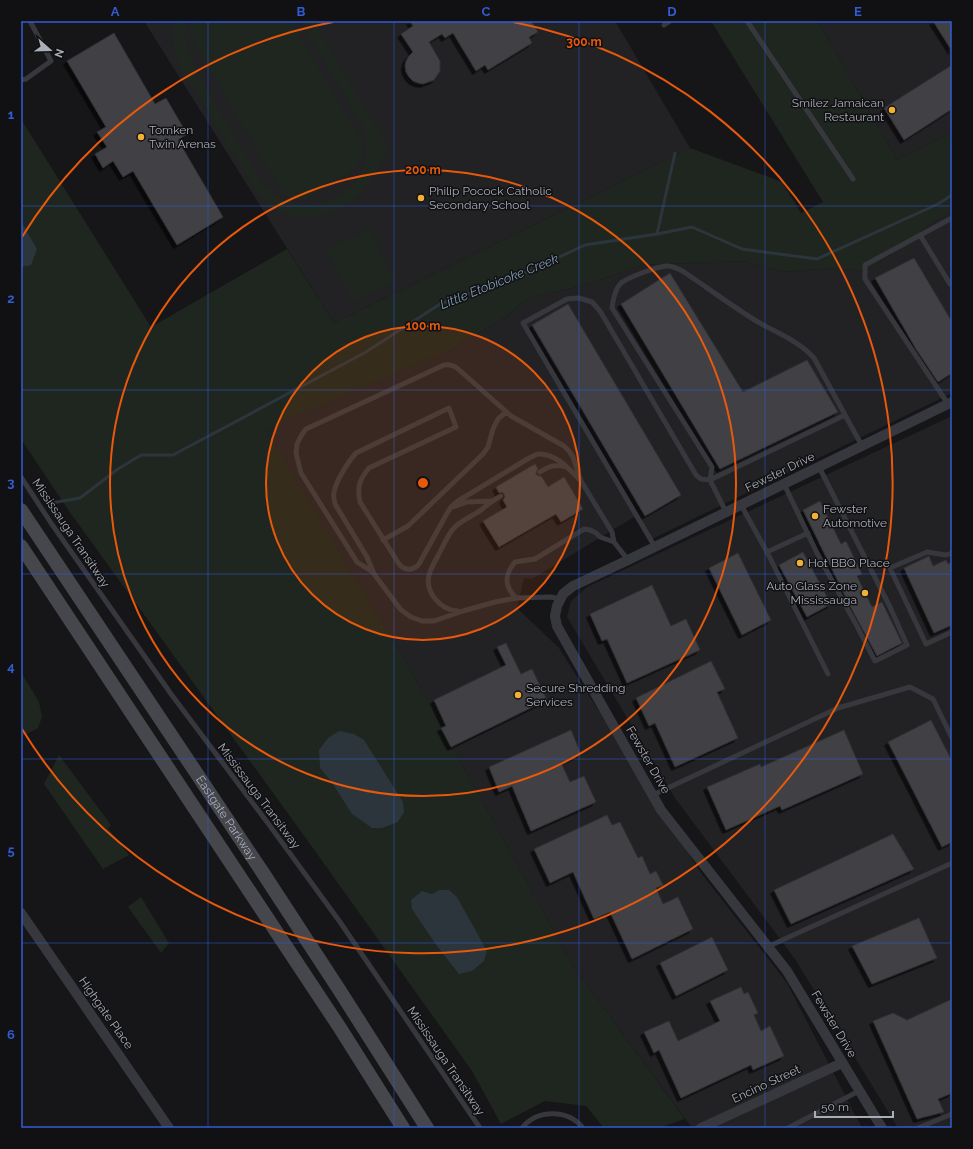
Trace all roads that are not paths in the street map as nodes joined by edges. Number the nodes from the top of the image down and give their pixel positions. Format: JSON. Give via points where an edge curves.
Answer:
{"nodes":[{"id":1,"x":30,"y":21,"type":"edge"},
{"id":2,"x":670,"y":21,"type":"edge"},
{"id":3,"x":747,"y":21,"type":"edge"},
{"id":4,"x":664,"y":25,"type":"dead end"},
{"id":5,"x":21,"y":80,"type":"edge"},
{"id":6,"x":853,"y":180,"type":"dead end"},
{"id":7,"x":952,"y":218,"type":"edge"},
{"id":8,"x":920,"y":235,"type":"junction"},
{"id":9,"x":951,"y":285,"type":"edge"},
{"id":10,"x":950,"y":403,"type":"edge"},
{"id":11,"x":506,"y":412,"type":"junction"},
{"id":12,"x":845,"y":415,"type":"junction"},
{"id":13,"x":862,"y":446,"type":"junction"},
{"id":14,"x":819,"y":467,"type":"junction"},
{"id":15,"x":569,"y":469,"type":"junction"},
{"id":16,"x":540,"y":472,"type":"dead end"},
{"id":17,"x":21,"y":477,"type":"edge"},
{"id":18,"x":710,"y":480,"type":"junction"},
{"id":19,"x":581,"y":481,"type":"junction"},
{"id":20,"x":784,"y":484,"type":"junction"},
{"id":21,"x":501,"y":496,"type":"dead end"},
{"id":22,"x":491,"y":501,"type":"junction"},
{"id":23,"x":741,"y":505,"type":"junction"},
{"id":24,"x":451,"y":508,"type":"junction"},
{"id":25,"x":21,"y":510,"type":"edge"},
{"id":26,"x":726,"y":512,"type":"junction"},
{"id":27,"x":808,"y":533,"type":"junction"},
{"id":28,"x":383,"y":540,"type":"junction"},
{"id":29,"x":614,"y":542,"type":"junction"},
{"id":30,"x":21,"y":546,"type":"edge"},
{"id":31,"x":656,"y":547,"type":"junction"},
{"id":32,"x":767,"y":552,"type":"junction"},
{"id":33,"x":952,"y":553,"type":"edge"},
{"id":34,"x":628,"y":560,"type":"junction"},
{"id":35,"x":374,"y":574,"type":"junction"},
{"id":36,"x":516,"y":598,"type":"junction"},
{"id":37,"x":561,"y":599,"type":"junction"},
{"id":38,"x":463,"y":611,"type":"junction"},
{"id":39,"x":952,"y":632,"type":"edge"},
{"id":40,"x":828,"y":674,"type":"dead end"},
{"id":41,"x":952,"y":738,"type":"edge"},
{"id":42,"x":653,"y":796,"type":"junction"},
{"id":43,"x":952,"y":863,"type":"edge"},
{"id":44,"x":21,"y":913,"type":"edge"},
{"id":45,"x":768,"y":946,"type":"junction"},
{"id":46,"x":842,"y":1063,"type":"junction"},
{"id":47,"x":859,"y":1091,"type":"junction"},
{"id":48,"x":952,"y":1114,"type":"edge"},
{"id":49,"x":707,"y":1127,"type":"edge"},
{"id":50,"x":170,"y":1128,"type":"edge"},
{"id":51,"x":403,"y":1128,"type":"edge"},
{"id":52,"x":427,"y":1128,"type":"edge"},
{"id":53,"x":480,"y":1128,"type":"edge"},
{"id":54,"x":522,"y":1128,"type":"edge"},
{"id":55,"x":583,"y":1128,"type":"edge"},
{"id":56,"x":788,"y":1128,"type":"edge"},
{"id":57,"x":882,"y":1128,"type":"edge"},
{"id":58,"x":918,"y":1128,"type":"edge"}],
"edges":[{"from":1,"to":5,"type":"lane","via":[[51,62]]},
{"from":2,"to":4,"type":"lane"},
{"from":3,"to":6,"type":"lane"},
{"from":7,"to":8,"type":"lane"},
{"from":8,"to":9,"type":"lane"},
{"from":8,"to":10,"type":"lane","via":[[865,265],[865,279]]},
{"from":10,"to":13,"type":"street","name":"Fewster Drive"},
{"from":11,"to":19,"type":"lane","via":[[564,446],[573,457]]},
{"from":11,"to":28,"type":"lane","via":[[498,419],[483,454],[408,526]]},
{"from":11,"to":35,"type":"lane","via":[[457,368],[444,364],[306,429],[297,444],[296,453],[301,473],[357,562]]},
{"from":12,"to":13,"type":"lane"},
{"from":12,"to":18,"type":"lane"},
{"from":12,"to":18,"type":"lane","via":[[814,358],[807,350],[757,321],[684,272],[675,267],[658,267],[629,279],[621,284],[616,292],[612,308],[712,467]]},
{"from":13,"to":14,"type":"street","name":"Fewster Drive"},
{"from":14,"to":20,"type":"street","name":"Fewster Drive"},
{"from":14,"to":27,"type":"lane","via":[[907,645],[875,661]]},
{"from":15,"to":16,"type":"lane","via":[[557,465]]},
{"from":15,"to":19,"type":"lane"},
{"from":15,"to":24,"type":"lane","via":[[561,461],[538,454],[458,501]]},
{"from":17,"to":53,"type":"lane","name":"Mississauga Transitway","via":[[171,694],[340,922]]},
{"from":18,"to":26,"type":"lane"},
{"from":18,"to":31,"type":"lane","via":[[701,479],[696,475],[592,302],[579,298],[567,299],[523,323]]},
{"from":19,"to":29,"type":"lane","via":[[612,532]]},
{"from":20,"to":23,"type":"street","name":"Fewster Drive"},
{"from":20,"to":27,"type":"lane"},
{"from":21,"to":22,"type":"lane"},
{"from":22,"to":24,"type":"lane","via":[[467,502]]},
{"from":22,"to":38,"type":"lane","via":[[454,527],[430,573],[431,593],[436,601],[453,611]]},
{"from":23,"to":26,"type":"street","name":"Fewster Drive"},
{"from":23,"to":32,"type":"lane"},
{"from":24,"to":28,"type":"lane","via":[[419,564],[413,569],[405,569],[399,564]]},
{"from":25,"to":52,"type":"main road","name":"Eastgate Parkway","via":[[263,873]]},
{"from":26,"to":31,"type":"street","name":"Fewster Drive"},
{"from":27,"to":32,"type":"lane"},
{"from":28,"to":35,"type":"lane","via":[[360,502],[358,493],[363,475],[369,468],[456,426],[449,408],[356,453],[346,465],[335,488],[336,504]]},
{"from":29,"to":34,"type":"lane"},
{"from":29,"to":36,"type":"lane","via":[[584,529],[535,559],[515,562],[510,567],[507,581]]},
{"from":30,"to":51,"type":"main road","name":"Eastgate Parkway","via":[[301,967]]},
{"from":31,"to":34,"type":"street","name":"Fewster Drive"},
{"from":32,"to":40,"type":"lane"},
{"from":33,"to":39,"type":"lane","via":[[946,555],[927,552],[890,568],[926,644]]},
{"from":34,"to":37,"type":"street","name":"Fewster Drive","via":[[573,586]]},
{"from":35,"to":38,"type":"lane","via":[[401,610],[411,617],[422,621],[434,621]]},
{"from":36,"to":37,"type":"lane"},
{"from":36,"to":38,"type":"lane"},
{"from":37,"to":42,"type":"street","name":"Fewster Drive","via":[[555,616],[557,626]]},
{"from":41,"to":42,"type":"lane","via":[[933,699],[910,687],[838,708]]},
{"from":42,"to":45,"type":"street","name":"Fewster Drive"},
{"from":43,"to":45,"type":"lane"},
{"from":44,"to":50,"type":"street","name":"Highgate Place"},
{"from":45,"to":46,"type":"street","name":"Fewster Drive"},
{"from":46,"to":47,"type":"street","name":"Fewster Drive"},
{"from":46,"to":49,"type":"street","name":"Encino Street"},
{"from":47,"to":56,"type":"lane"},
{"from":47,"to":57,"type":"street","name":"Fewster Drive"},
{"from":48,"to":58,"type":"lane"},
{"from":54,"to":55,"type":"lane","via":[[530,1120],[547,1114],[564,1116]]}]}
